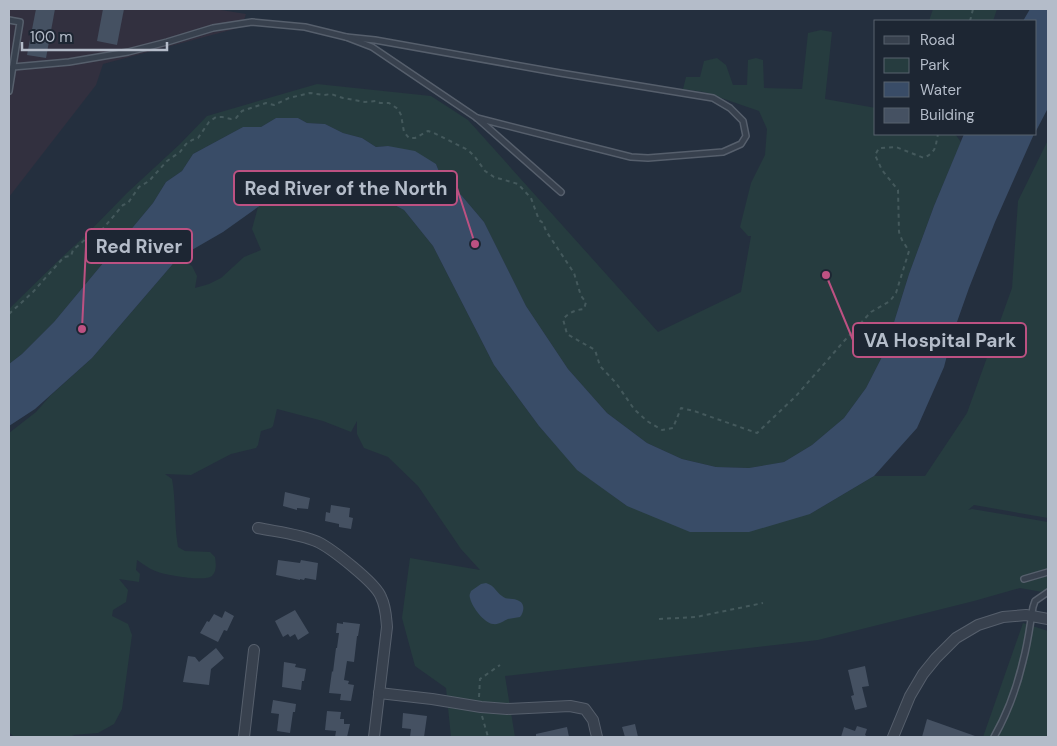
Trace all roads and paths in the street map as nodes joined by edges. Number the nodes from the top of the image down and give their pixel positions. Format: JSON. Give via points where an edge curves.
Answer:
{"nodes":[{"id":1,"x":9,"y":20,"type":"edge"},
{"id":2,"x":346,"y":37,"type":"junction"},
{"id":3,"x":13,"y":67,"type":"junction"},
{"id":4,"x":9,"y":91,"type":"edge"},
{"id":5,"x":477,"y":118,"type":"junction"},
{"id":6,"x":938,"y":135,"type":"edge"},
{"id":7,"x":561,"y":192,"type":"dead end"},
{"id":8,"x":9,"y":314,"type":"edge"},
{"id":9,"x":258,"y":528,"type":"dead end"},
{"id":10,"x":1048,"y":572,"type":"edge"},
{"id":11,"x":1024,"y":579,"type":"dead end"},
{"id":12,"x":1048,"y":592,"type":"edge"},
{"id":13,"x":763,"y":603,"type":"dead end"},
{"id":14,"x":1031,"y":616,"type":"junction"},
{"id":15,"x":660,"y":619,"type":"dead end"},
{"id":16,"x":1048,"y":619,"type":"edge"},
{"id":17,"x":254,"y":650,"type":"dead end"},
{"id":18,"x":379,"y":693,"type":"junction"},
{"id":19,"x":244,"y":737,"type":"edge"},
{"id":20,"x":374,"y":737,"type":"edge"},
{"id":21,"x":597,"y":737,"type":"edge"},
{"id":22,"x":893,"y":737,"type":"edge"},
{"id":23,"x":994,"y":737,"type":"edge"}],
"edges":[{"from":1,"to":3,"type":"lane","via":[[20,22]]},
{"from":2,"to":3,"type":"lane","via":[[305,27],[252,22],[213,28],[128,52]]},
{"from":2,"to":5,"type":"lane","via":[[372,47]]},
{"from":2,"to":5,"type":"lane","via":[[713,98],[743,121],[746,136],[741,144],[723,152],[631,157]]},
{"from":3,"to":4,"type":"lane"},
{"from":5,"to":7,"type":"lane"},
{"from":6,"to":8,"type":"path","via":[[932,154],[924,158],[896,147],[879,148],[875,155],[898,190],[899,232],[909,251],[896,293],[890,301],[871,312],[796,396],[757,433],[681,408],[673,428],[662,430],[647,421],[600,366],[595,350],[567,334],[564,319],[574,310],[584,309],[586,302],[574,273],[539,220],[531,198],[518,184],[494,177],[468,150],[434,132],[410,138],[404,132],[398,109],[390,103],[310,93],[242,111],[236,118],[216,118],[209,122],[198,138],[186,144],[139,187],[101,231],[94,232],[73,250],[71,256],[64,257]]},
{"from":9,"to":18,"type":"street","via":[[318,542],[371,582],[381,595],[387,627]]},
{"from":10,"to":11,"type":"lane"},
{"from":12,"to":14,"type":"lane","via":[[1035,601]]},
{"from":13,"to":15,"type":"path","via":[[696,617]]},
{"from":14,"to":16,"type":"street"},
{"from":14,"to":22,"type":"street","via":[[1003,617],[978,625],[956,638],[923,674]]},
{"from":14,"to":23,"type":"lane","via":[[1018,682]]},
{"from":17,"to":19,"type":"street"},
{"from":18,"to":20,"type":"street"},
{"from":18,"to":21,"type":"street","via":[[481,707],[570,706],[585,709],[593,720]]}]}
